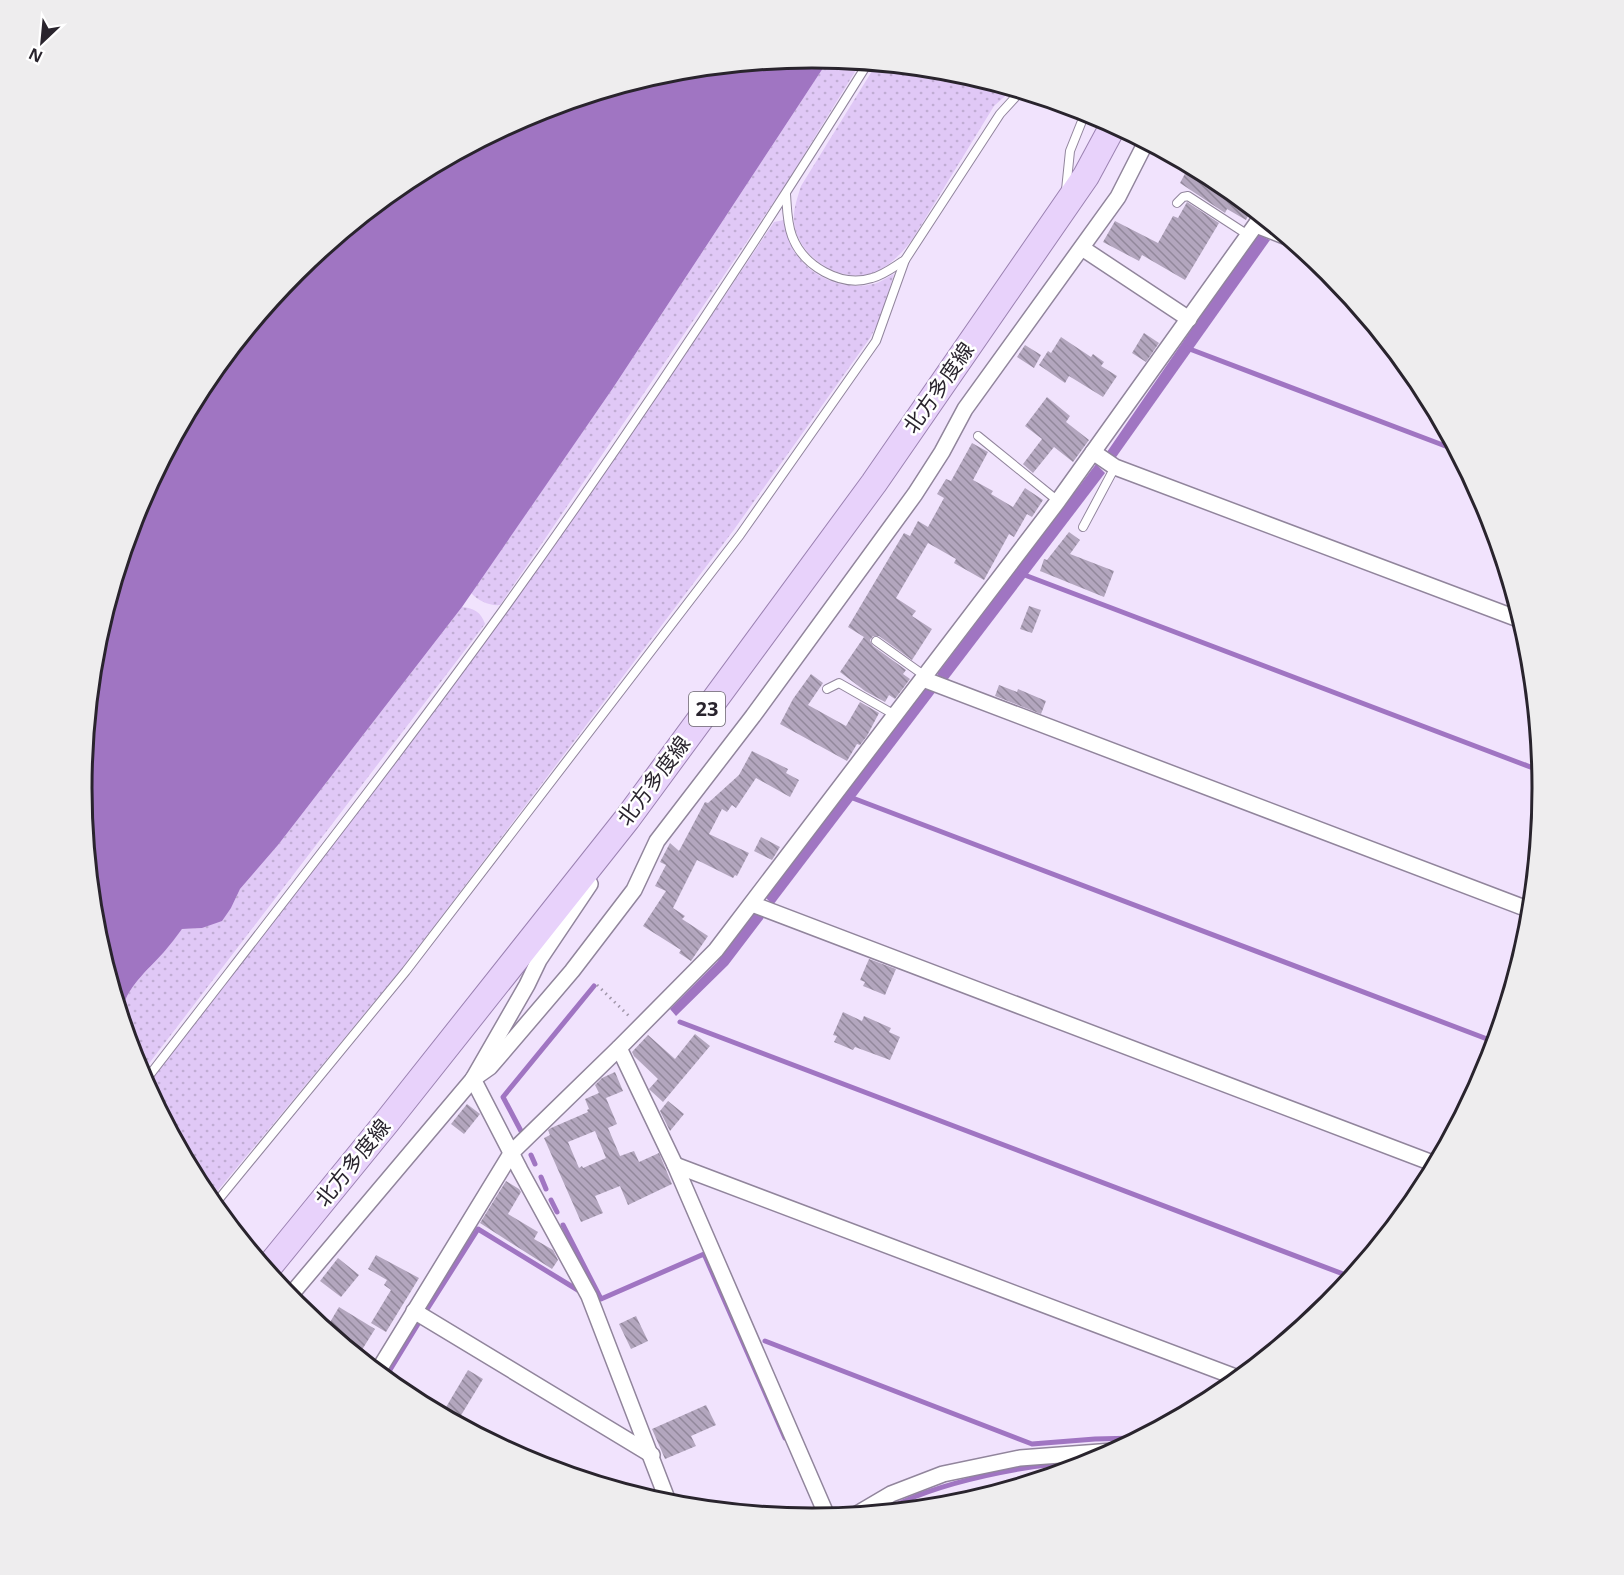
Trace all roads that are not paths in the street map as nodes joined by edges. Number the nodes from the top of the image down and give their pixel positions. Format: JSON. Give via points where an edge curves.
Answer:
{"nodes":[{"id":1,"x":864,"y":70,"type":"edge"},
{"id":2,"x":1015,"y":97,"type":"edge"},
{"id":3,"x":1082,"y":120,"type":"edge"},
{"id":4,"x":1110,"y":132,"type":"edge"},
{"id":5,"x":1143,"y":149,"type":"edge"},
{"id":6,"x":786,"y":194,"type":"junction"},
{"id":7,"x":1178,"y":203,"type":"dead end"},
{"id":8,"x":1065,"y":205,"type":"junction"},
{"id":9,"x":1256,"y":226,"type":"edge"},
{"id":10,"x":1082,"y":248,"type":"junction"},
{"id":11,"x":905,"y":260,"type":"junction"},
{"id":12,"x":1189,"y":319,"type":"junction"},
{"id":13,"x":978,"y":436,"type":"dead end"},
{"id":14,"x":1093,"y":452,"type":"junction"},
{"id":15,"x":1115,"y":467,"type":"junction"},
{"id":16,"x":1058,"y":501,"type":"junction"},
{"id":17,"x":1083,"y":527,"type":"dead end"},
{"id":18,"x":1511,"y":616,"type":"edge"},
{"id":19,"x":876,"y":641,"type":"dead end"},
{"id":20,"x":924,"y":677,"type":"junction"},
{"id":21,"x":827,"y":689,"type":"dead end"},
{"id":22,"x":895,"y":715,"type":"junction"},
{"id":23,"x":627,"y":819,"type":"junction"},
{"id":24,"x":752,"y":904,"type":"junction"},
{"id":25,"x":1522,"y":907,"type":"edge"},
{"id":26,"x":619,"y":1048,"type":"junction"},
{"id":27,"x":151,"y":1073,"type":"edge"},
{"id":28,"x":473,"y":1079,"type":"junction"},
{"id":29,"x":512,"y":1152,"type":"junction"},
{"id":30,"x":1428,"y":1161,"type":"edge"},
{"id":31,"x":675,"y":1165,"type":"junction"},
{"id":32,"x":220,"y":1198,"type":"edge"},
{"id":33,"x":272,"y":1263,"type":"edge"},
{"id":34,"x":296,"y":1289,"type":"edge"},
{"id":35,"x":414,"y":1311,"type":"junction"},
{"id":36,"x":382,"y":1365,"type":"edge"},
{"id":37,"x":1228,"y":1374,"type":"edge"},
{"id":38,"x":1088,"y":1453,"type":"edge"},
{"id":39,"x":652,"y":1455,"type":"junction"},
{"id":40,"x":665,"y":1492,"type":"edge"},
{"id":41,"x":873,"y":1504,"type":"edge"},
{"id":42,"x":823,"y":1508,"type":"edge"}],
"edges":[{"from":1,"to":6,"type":"lane"},
{"from":2,"to":11,"type":"lane","via":[[999,114]]},
{"from":3,"to":8,"type":"lane","via":[[1070,151]]},
{"from":4,"to":8,"type":"main road","name":"北方多度線","number":"23"},
{"from":5,"to":10,"type":"street","via":[[1118,197]]},
{"from":6,"to":11,"type":"lane","via":[[792,236],[802,254],[824,273],[872,279]]},
{"from":6,"to":27,"type":"lane","via":[[506,606]]},
{"from":7,"to":9,"type":"lane","via":[[1188,196]]},
{"from":8,"to":23,"type":"main road","name":"北方多度線","number":"23","via":[[874,483]]},
{"from":9,"to":12,"type":"street"},
{"from":10,"to":12,"type":"street"},
{"from":10,"to":28,"type":"street","via":[[965,409],[908,503],[657,841],[634,890],[490,1067]]},
{"from":11,"to":32,"type":"lane","via":[[876,341],[740,536],[406,971]]},
{"from":12,"to":14,"type":"street"},
{"from":13,"to":16,"type":"lane"},
{"from":14,"to":15,"type":"street"},
{"from":14,"to":16,"type":"street"},
{"from":15,"to":17,"type":"lane"},
{"from":15,"to":18,"type":"street"},
{"from":16,"to":20,"type":"street"},
{"from":19,"to":20,"type":"lane"},
{"from":20,"to":22,"type":"street"},
{"from":20,"to":25,"type":"street"},
{"from":21,"to":22,"type":"lane","via":[[839,683]]},
{"from":22,"to":24,"type":"street"},
{"from":23,"to":28,"type":"street","via":[[601,867],[539,960]]},
{"from":23,"to":33,"type":"main road","name":"北方多度線","number":"23"},
{"from":24,"to":26,"type":"street","via":[[716,950]]},
{"from":24,"to":30,"type":"street"},
{"from":26,"to":29,"type":"street"},
{"from":26,"to":31,"type":"street"},
{"from":28,"to":29,"type":"street"},
{"from":28,"to":34,"type":"street"},
{"from":29,"to":35,"type":"street"},
{"from":29,"to":39,"type":"street","via":[[589,1296]]},
{"from":31,"to":37,"type":"street"},
{"from":31,"to":42,"type":"street"},
{"from":35,"to":36,"type":"street"},
{"from":35,"to":39,"type":"street"},
{"from":38,"to":41,"type":"street","via":[[1020,1458],[943,1474]]},
{"from":39,"to":40,"type":"street"}]}
